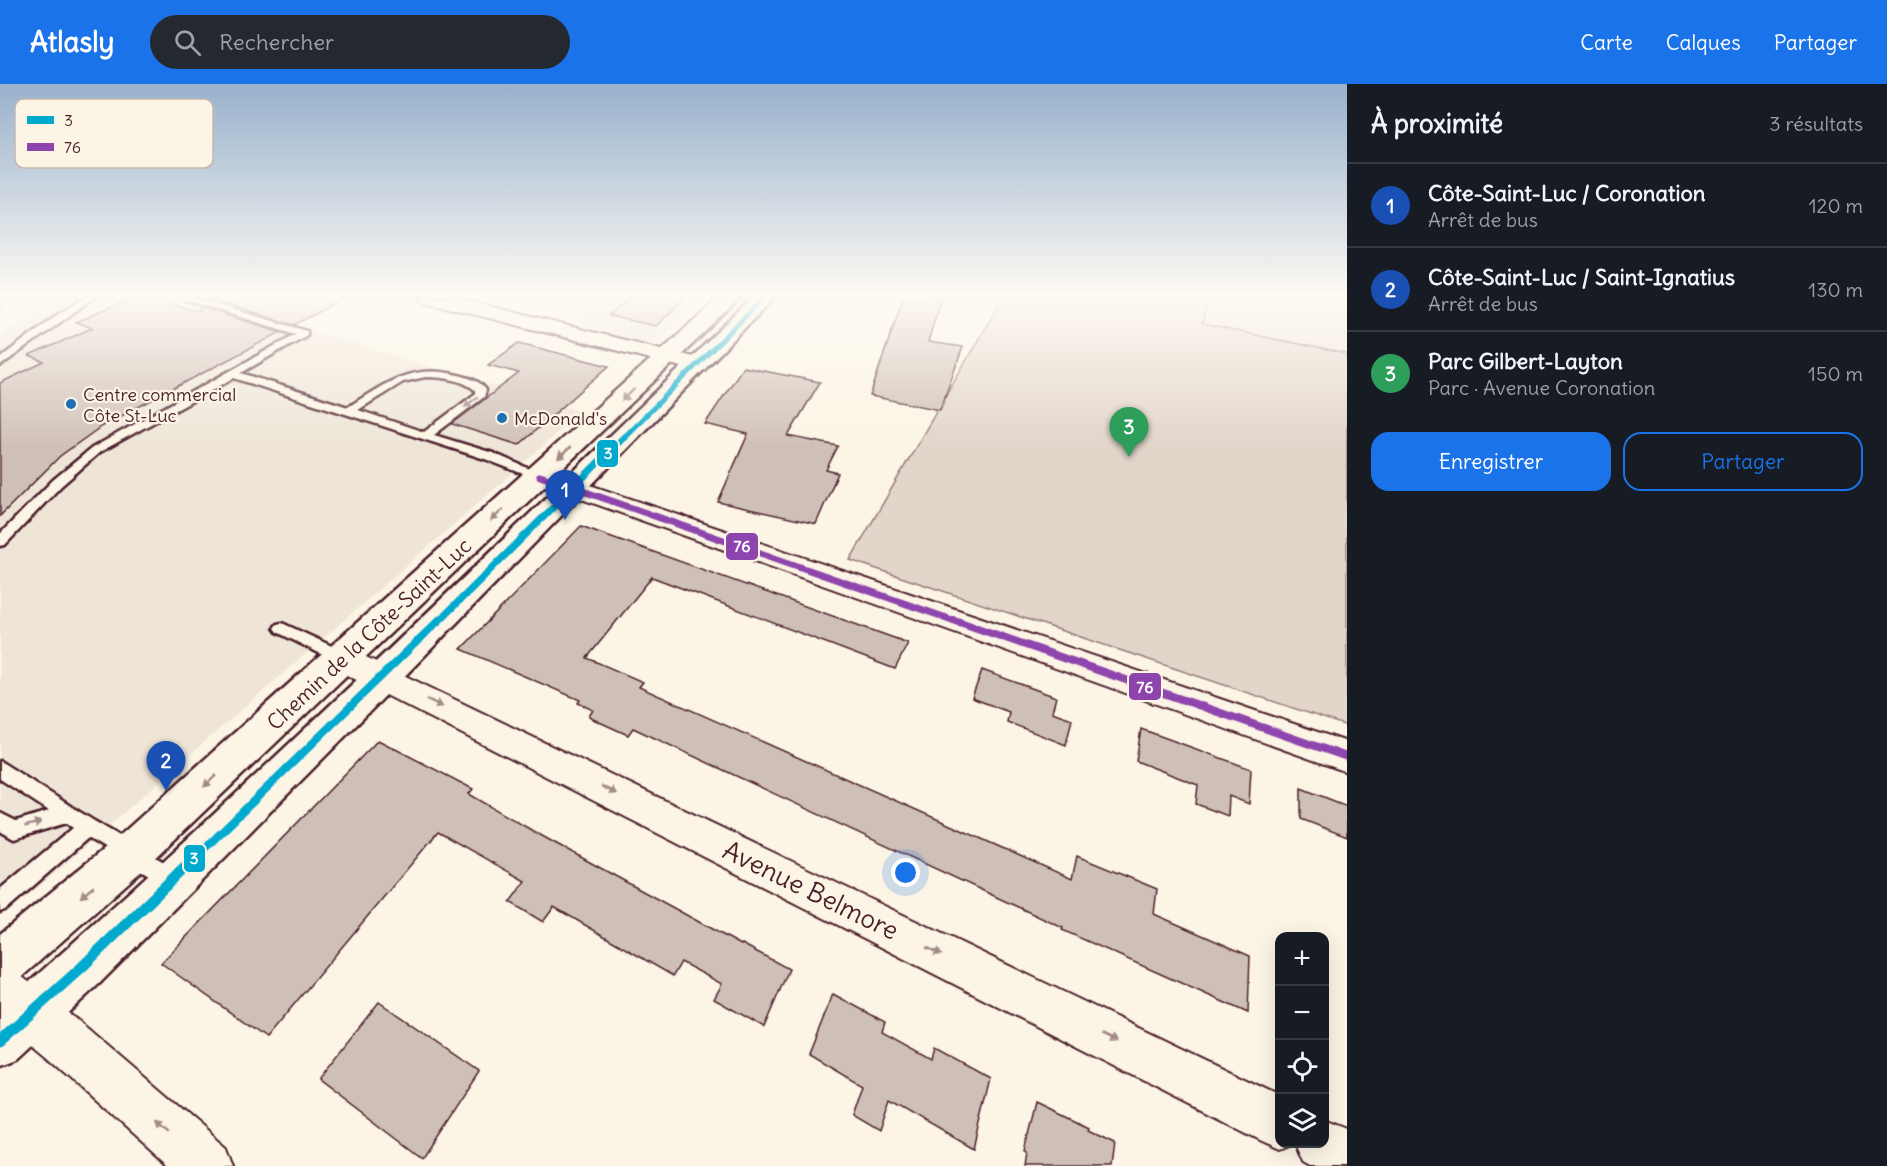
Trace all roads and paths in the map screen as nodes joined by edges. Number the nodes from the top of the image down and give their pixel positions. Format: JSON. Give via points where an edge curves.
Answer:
{"nodes":[{"id":1,"x":20,"y":347,"type":"edge"},
{"id":2,"x":279,"y":347,"type":"edge"},
{"id":3,"x":625,"y":347,"type":"edge"},
{"id":4,"x":677,"y":347,"type":"edge"},
{"id":5,"x":715,"y":347,"type":"edge"},
{"id":6,"x":666,"y":358,"type":"junction"},
{"id":7,"x":0,"y":363,"type":"edge"},
{"id":8,"x":697,"y":365,"type":"junction"},
{"id":9,"x":233,"y":374,"type":"junction"},
{"id":10,"x":349,"y":411,"type":"junction"},
{"id":11,"x":428,"y":435,"type":"junction"},
{"id":12,"x":540,"y":476,"type":"junction"},
{"id":13,"x":573,"y":488,"type":"junction"},
{"id":14,"x":0,"y":542,"type":"edge"},
{"id":15,"x":282,"y":628,"type":"dead end"},
{"id":16,"x":343,"y":658,"type":"junction"},
{"id":17,"x":382,"y":677,"type":"junction"},
{"id":18,"x":1347,"y":757,"type":"edge"},
{"id":19,"x":0,"y":769,"type":"edge"},
{"id":20,"x":68,"y":814,"type":"junction"},
{"id":21,"x":0,"y":821,"type":"edge"},
{"id":22,"x":87,"y":827,"type":"junction"},
{"id":23,"x":131,"y":853,"type":"junction"},
{"id":24,"x":174,"y":879,"type":"junction"},
{"id":25,"x":0,"y":902,"type":"edge"},
{"id":26,"x":0,"y":964,"type":"edge"},
{"id":27,"x":10,"y":1015,"type":"edge"},
{"id":28,"x":1275,"y":1121,"type":"edge"},
{"id":29,"x":1329,"y":1147,"type":"edge"},
{"id":30,"x":1347,"y":1156,"type":"edge"},
{"id":31,"x":207,"y":1166,"type":"edge"}],
"edges":[{"from":1,"to":7,"type":"lane"},
{"from":2,"to":9,"type":"lane"},
{"from":3,"to":6,"type":"street"},
{"from":4,"to":6,"type":"main road","name":"Chemin de la Côte-Saint-Luc"},
{"from":5,"to":8,"type":"main road","name":"Chemin de la Côte-Saint-Luc"},
{"from":6,"to":8,"type":"street"},
{"from":6,"to":12,"type":"main road","name":"Chemin de la Côte-Saint-Luc","one_way":true},
{"from":8,"to":13,"type":"main road","name":"Chemin de la Côte-Saint-Luc"},
{"from":9,"to":10,"type":"lane"},
{"from":9,"to":14,"type":"lane","via":[[96,450],[57,483]]},
{"from":10,"to":11,"type":"lane"},
{"from":10,"to":11,"type":"lane","one_way":true,"via":[[404,376],[441,373],[478,384],[480,395]]},
{"from":11,"to":12,"type":"lane"},
{"from":12,"to":13,"type":"street"},
{"from":12,"to":16,"type":"main road","name":"Chemin de la Côte-Saint-Luc","one_way":true},
{"from":13,"to":17,"type":"main road","name":"Chemin de la Côte-Saint-Luc"},
{"from":13,"to":18,"type":"street"},
{"from":15,"to":16,"type":"lane"},
{"from":16,"to":17,"type":"street","name":"Avenue Belmore"},
{"from":16,"to":23,"type":"main road","name":"Chemin de la Côte-Saint-Luc","one_way":true},
{"from":17,"to":24,"type":"main road","name":"Chemin de la Côte-Saint-Luc"},
{"from":17,"to":28,"type":"street","name":"Avenue Belmore","one_way":true},
{"from":19,"to":20,"type":"lane"},
{"from":21,"to":20,"type":"lane","one_way":true,"via":[[14,830]]},
{"from":20,"to":22,"type":"lane"},
{"from":22,"to":23,"type":"lane"},
{"from":22,"to":25,"type":"lane"},
{"from":23,"to":24,"type":"lane"},
{"from":23,"to":26,"type":"main road","name":"Chemin de la Côte-Saint-Luc","one_way":true},
{"from":24,"to":27,"type":"main road","name":"Chemin de la Côte-Saint-Luc"},
{"from":31,"to":27,"type":"street","one_way":true,"via":[[64,1040]]},
{"from":29,"to":30,"type":"street"}]}
